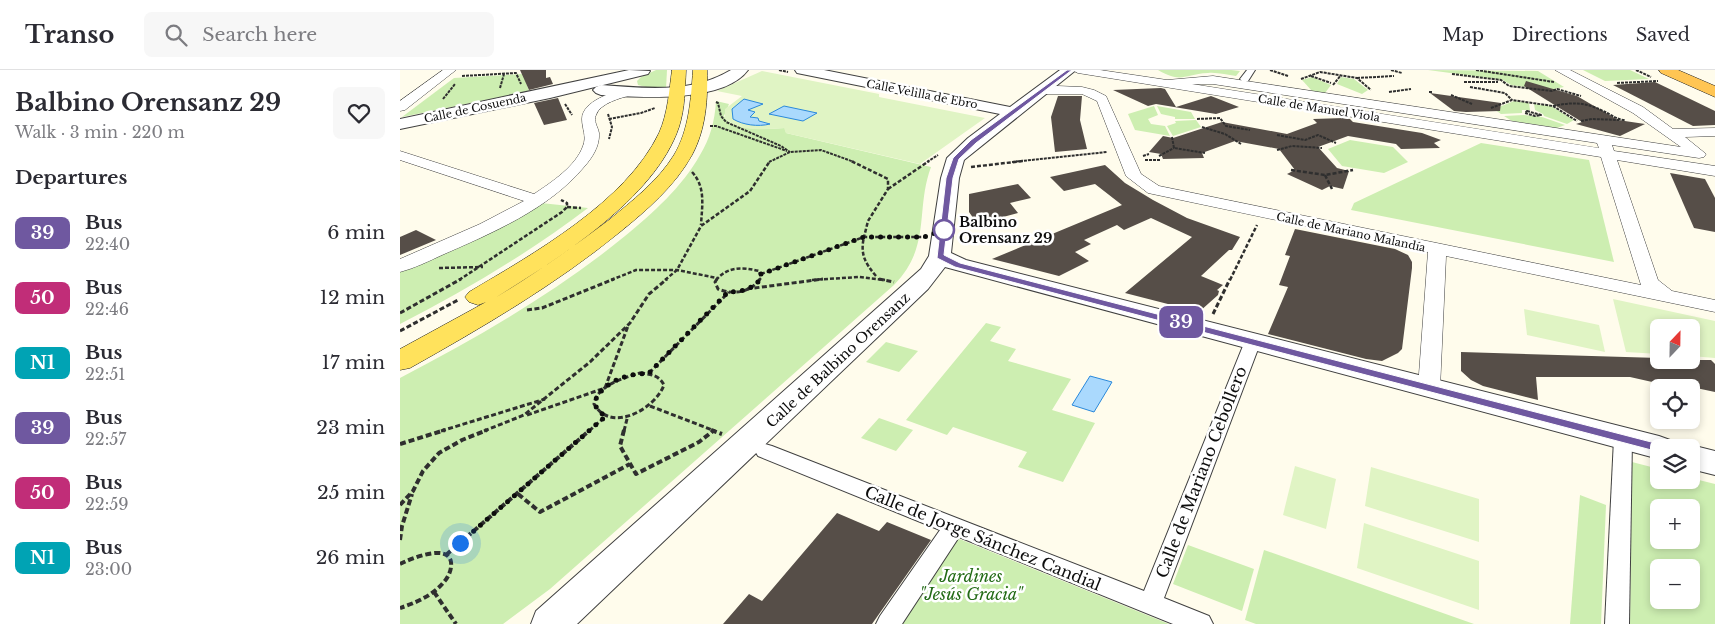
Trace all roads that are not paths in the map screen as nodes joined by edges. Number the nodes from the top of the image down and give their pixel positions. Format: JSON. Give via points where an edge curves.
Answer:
{"nodes":[{"id":1,"x":1069,"y":70,"type":"edge"},
{"id":2,"x":1078,"y":70,"type":"edge"},
{"id":3,"x":1251,"y":70,"type":"edge"},
{"id":4,"x":1686,"y":70,"type":"edge"},
{"id":5,"x":644,"y":71,"type":"edge"},
{"id":6,"x":742,"y":71,"type":"edge"},
{"id":7,"x":797,"y":71,"type":"edge"},
{"id":8,"x":452,"y":73,"type":"edge"},
{"id":9,"x":1558,"y":76,"type":"edge"},
{"id":10,"x":1663,"y":76,"type":"edge"},
{"id":11,"x":1244,"y":79,"type":"dead end"},
{"id":12,"x":678,"y":81,"type":"edge"},
{"id":13,"x":1715,"y":83,"type":"edge"},
{"id":14,"x":705,"y":86,"type":"edge"},
{"id":15,"x":1042,"y":90,"type":"junction"},
{"id":16,"x":627,"y":92,"type":"junction"},
{"id":17,"x":1715,"y":92,"type":"edge"},
{"id":18,"x":556,"y":96,"type":"junction"},
{"id":19,"x":400,"y":107,"type":"edge"},
{"id":20,"x":1013,"y":112,"type":"junction"},
{"id":21,"x":400,"y":124,"type":"edge"},
{"id":22,"x":1715,"y":132,"type":"edge"},
{"id":23,"x":1673,"y":133,"type":"junction"},
{"id":24,"x":1605,"y":147,"type":"junction"},
{"id":25,"x":1699,"y":154,"type":"junction"},
{"id":26,"x":400,"y":155,"type":"edge"},
{"id":27,"x":1715,"y":166,"type":"edge"},
{"id":28,"x":1715,"y":171,"type":"edge"},
{"id":29,"x":535,"y":200,"type":"junction"},
{"id":30,"x":932,"y":247,"type":"junction"},
{"id":31,"x":1437,"y":249,"type":"junction"},
{"id":32,"x":400,"y":266,"type":"edge"},
{"id":33,"x":1666,"y":296,"type":"junction"},
{"id":34,"x":1715,"y":306,"type":"edge"},
{"id":35,"x":400,"y":340,"type":"edge"},
{"id":36,"x":1253,"y":341,"type":"junction"},
{"id":37,"x":400,"y":361,"type":"edge"},
{"id":38,"x":1429,"y":388,"type":"junction"},
{"id":39,"x":1623,"y":439,"type":"junction"},
{"id":40,"x":1650,"y":446,"type":"edge"},
{"id":41,"x":764,"y":451,"type":"dead end"},
{"id":42,"x":1700,"y":459,"type":"edge"},
{"id":43,"x":1715,"y":463,"type":"edge"},
{"id":44,"x":955,"y":526,"type":"junction"},
{"id":45,"x":1150,"y":604,"type":"junction"},
{"id":46,"x":550,"y":624,"type":"edge"},
{"id":47,"x":888,"y":624,"type":"edge"},
{"id":48,"x":1201,"y":624,"type":"edge"},
{"id":49,"x":1617,"y":624,"type":"edge"}],
"edges":[{"from":1,"to":15,"type":"street","name":"Calle de Balbino Orensanz"},
{"from":2,"to":24,"type":"street","name":"Calle de Manuel Viola","via":[[1167,84],[1198,80],[1211,86]]},
{"from":3,"to":11,"type":"street"},
{"from":4,"to":13,"type":"highway"},
{"from":5,"to":16,"type":"street","via":[[631,79]]},
{"from":5,"to":18,"type":"street","name":"Calle de Cosuenda"},
{"from":6,"to":14,"type":"street","name":"Calle de Cosuenda"},
{"from":7,"to":20,"type":"street","name":"Calle Velilla de Ebro"},
{"from":8,"to":19,"type":"street"},
{"from":9,"to":23,"type":"street","via":[[1638,110]]},
{"from":10,"to":17,"type":"highway"},
{"from":12,"to":14,"type":"street","name":"Calle de Cosuenda"},
{"from":12,"to":16,"type":"street","name":"Calle de Cosuenda"},
{"from":12,"to":35,"type":"main road","via":[[673,118],[655,157],[610,205],[546,254]]},
{"from":14,"to":37,"type":"main road","via":[[683,155],[636,208],[554,271],[481,317]]},
{"from":15,"to":20,"type":"street","name":"Calle de Balbino Orensanz"},
{"from":15,"to":31,"type":"street","name":"Calle de Mariano Malandía","via":[[1082,91],[1095,94],[1102,100],[1134,176],[1154,190]]},
{"from":16,"to":18,"type":"street","name":"Calle de Cosuenda","via":[[592,90]]},
{"from":16,"to":29,"type":"street","via":[[600,104],[589,114],[592,137],[586,154],[566,177]]},
{"from":18,"to":21,"type":"street","name":"Calle de Cosuenda"},
{"from":20,"to":30,"type":"street","name":"Calle de Balbino Orensanz","via":[[956,158]]},
{"from":22,"to":23,"type":"street"},
{"from":23,"to":25,"type":"street"},
{"from":24,"to":25,"type":"street","name":"Calle de Manuel Viola"},
{"from":24,"to":28,"type":"street","name":"Calle de Manuel Viola"},
{"from":24,"to":33,"type":"street","via":[[1649,283]]},
{"from":25,"to":27,"type":"street"},
{"from":26,"to":29,"type":"street"},
{"from":29,"to":32,"type":"street","via":[[491,225]]},
{"from":30,"to":36,"type":"street","via":[[958,265]]},
{"from":30,"to":46,"type":"street","name":"Calle de Balbino Orensanz","via":[[930,273],[920,284]]},
{"from":31,"to":33,"type":"street","name":"Calle de Mariano Malandía"},
{"from":31,"to":38,"type":"street"},
{"from":33,"to":34,"type":"street","name":"Calle de Mariano Malandía"},
{"from":36,"to":38,"type":"street"},
{"from":36,"to":45,"type":"street","name":"Calle de Mariano Cebollero"},
{"from":38,"to":39,"type":"street"},
{"from":39,"to":40,"type":"street"},
{"from":39,"to":49,"type":"street"},
{"from":41,"to":44,"type":"street","name":"Calle de Jorge Sánchez Candial"},
{"from":42,"to":43,"type":"street"},
{"from":44,"to":45,"type":"street","name":"Calle de Jorge Sánchez Candial"},
{"from":44,"to":47,"type":"street"},
{"from":45,"to":48,"type":"street","name":"Calle de Jorge Sánchez Candial"}]}
